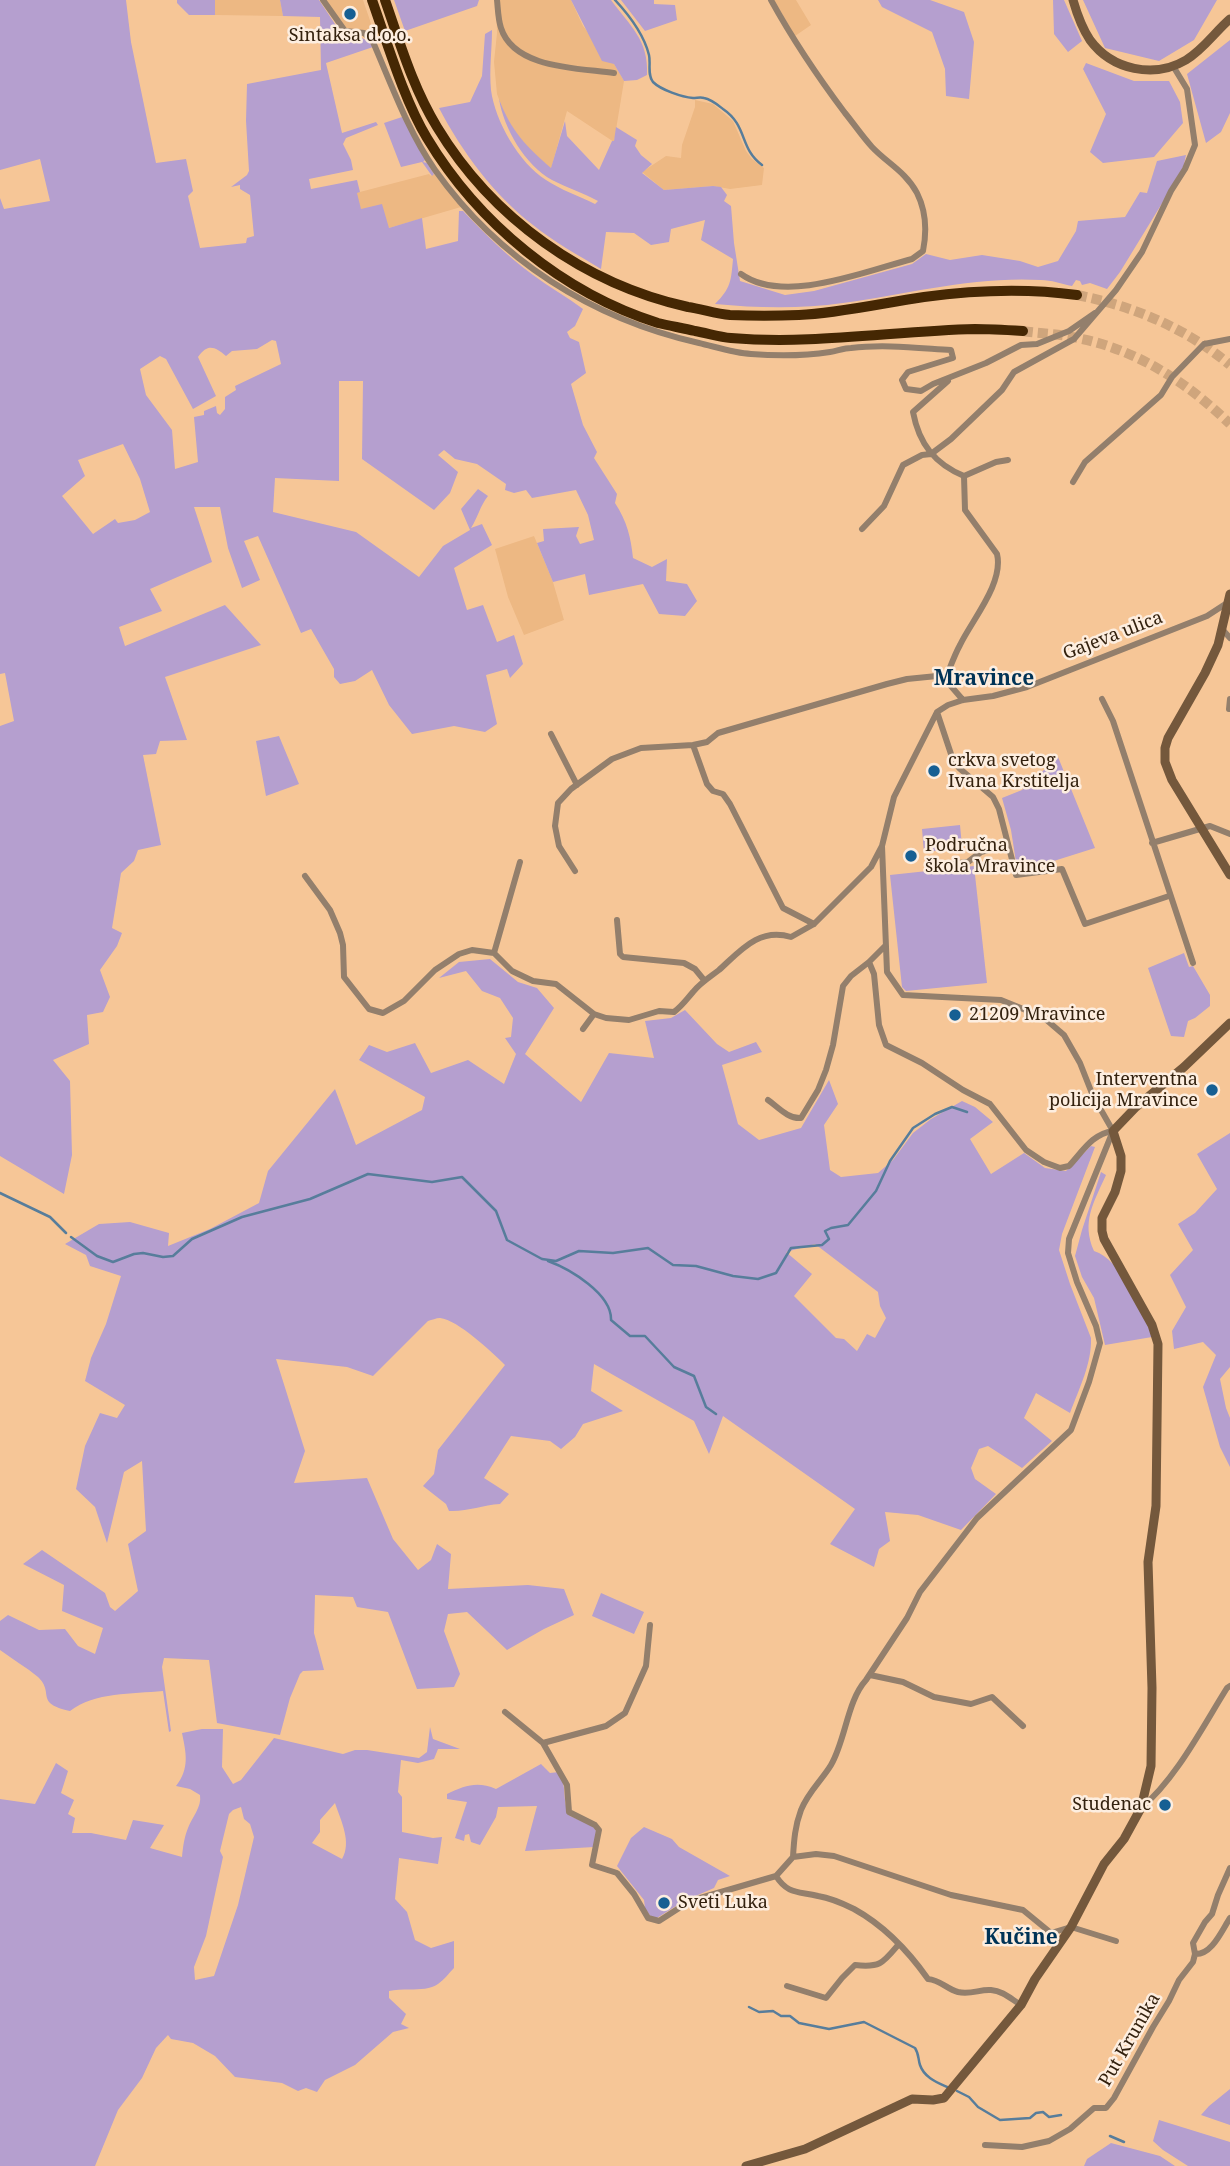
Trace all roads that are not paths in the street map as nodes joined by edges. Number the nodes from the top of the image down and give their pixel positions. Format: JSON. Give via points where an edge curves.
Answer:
{"nodes":[{"id":1,"x":323,"y":0,"type":"edge"},
{"id":2,"x":364,"y":0,"type":"edge"},
{"id":3,"x":372,"y":0,"type":"edge"},
{"id":4,"x":385,"y":0,"type":"edge"},
{"id":5,"x":497,"y":0,"type":"edge"},
{"id":6,"x":771,"y":0,"type":"edge"},
{"id":7,"x":1073,"y":0,"type":"edge"},
{"id":8,"x":1230,"y":19,"type":"edge"},
{"id":9,"x":381,"y":25,"type":"junction"},
{"id":10,"x":1173,"y":66,"type":"junction"},
{"id":11,"x":614,"y":74,"type":"dead end"},
{"id":12,"x":741,"y":274,"type":"dead end"},
{"id":13,"x":1077,"y":295,"type":"tunnel mouth"},
{"id":14,"x":1094,"y":313,"type":"junction"},
{"id":15,"x":1023,"y":331,"type":"tunnel mouth"},
{"id":16,"x":1230,"y":340,"type":"edge"},
{"id":17,"x":967,"y":369,"type":"junction"},
{"id":18,"x":931,"y":454,"type":"junction"},
{"id":19,"x":1008,"y":460,"type":"dead end"},
{"id":20,"x":964,"y":476,"type":"junction"},
{"id":21,"x":1073,"y":482,"type":"dead end"},
{"id":22,"x":862,"y":529,"type":"dead end"},
{"id":23,"x":1229,"y":598,"type":"edge"},
{"id":24,"x":1222,"y":629,"type":"junction"},
{"id":25,"x":1230,"y":638,"type":"edge"},
{"id":26,"x":947,"y":675,"type":"junction"},
{"id":27,"x":1102,"y":699,"type":"dead end"},
{"id":28,"x":1230,"y":699,"type":"edge"},
{"id":29,"x":962,"y":700,"type":"junction"},
{"id":30,"x":1229,"y":709,"type":"edge"},
{"id":31,"x":937,"y":712,"type":"junction"},
{"id":32,"x":551,"y":734,"type":"dead end"},
{"id":33,"x":693,"y":745,"type":"junction"},
{"id":34,"x":577,"y":785,"type":"junction"},
{"id":35,"x":1202,"y":828,"type":"junction"},
{"id":36,"x":1230,"y":834,"type":"edge"},
{"id":37,"x":1152,"y":843,"type":"junction"},
{"id":38,"x":1008,"y":844,"type":"junction"},
{"id":39,"x":883,"y":846,"type":"junction"},
{"id":40,"x":520,"y":862,"type":"dead end"},
{"id":41,"x":933,"y":866,"type":"dead end"},
{"id":42,"x":575,"y":871,"type":"dead end"},
{"id":43,"x":1230,"y":875,"type":"edge"},
{"id":44,"x":305,"y":876,"type":"dead end"},
{"id":45,"x":1169,"y":896,"type":"junction"},
{"id":46,"x":617,"y":920,"type":"dead end"},
{"id":47,"x":814,"y":924,"type":"junction"},
{"id":48,"x":885,"y":946,"type":"junction"},
{"id":49,"x":494,"y":953,"type":"junction"},
{"id":50,"x":869,"y":962,"type":"junction"},
{"id":51,"x":1193,"y":963,"type":"dead end"},
{"id":52,"x":705,"y":980,"type":"junction"},
{"id":53,"x":594,"y":1014,"type":"junction"},
{"id":54,"x":1230,"y":1023,"type":"edge"},
{"id":55,"x":583,"y":1029,"type":"dead end"},
{"id":56,"x":768,"y":1100,"type":"dead end"},
{"id":57,"x":1113,"y":1131,"type":"junction"},
{"id":58,"x":650,"y":1625,"type":"dead end"},
{"id":59,"x":870,"y":1675,"type":"junction"},
{"id":60,"x":1230,"y":1686,"type":"edge"},
{"id":61,"x":505,"y":1712,"type":"dead end"},
{"id":62,"x":1023,"y":1726,"type":"dead end"},
{"id":63,"x":543,"y":1743,"type":"junction"},
{"id":64,"x":1141,"y":1808,"type":"junction"},
{"id":65,"x":793,"y":1857,"type":"junction"},
{"id":66,"x":1230,"y":1868,"type":"edge"},
{"id":67,"x":776,"y":1877,"type":"junction"},
{"id":68,"x":1230,"y":1918,"type":"edge"},
{"id":69,"x":1071,"y":1927,"type":"junction"},
{"id":70,"x":1116,"y":1941,"type":"dead end"},
{"id":71,"x":898,"y":1945,"type":"junction"},
{"id":72,"x":1195,"y":1954,"type":"junction"},
{"id":73,"x":787,"y":1986,"type":"dead end"},
{"id":74,"x":1021,"y":2005,"type":"junction"},
{"id":75,"x":985,"y":2145,"type":"dead end"},
{"id":76,"x":747,"y":2166,"type":"edge"}],
"edges":[{"from":1,"to":17,"type":"street","via":[[345,31],[364,33],[373,42],[409,126],[435,170],[469,212],[540,276],[585,303],[656,332],[749,354],[803,355],[851,348],[951,350],[953,358],[908,372],[902,380],[906,389],[921,391]]},
{"from":2,"to":9,"type":"highway","via":[[371,17]]},
{"from":3,"to":9,"type":"highway"},
{"from":4,"to":13,"type":"highway","via":[[436,127],[457,157],[529,232],[596,275],[656,300],[728,315],[799,315],[1000,290]]},
{"from":5,"to":11,"type":"street","via":[[504,36],[519,52],[542,63]]},
{"from":6,"to":12,"type":"street","via":[[840,106],[873,148],[906,176],[923,208],[926,234],[923,251],[912,259],[810,286],[782,288]]},
{"from":7,"to":10,"type":"main road","via":[[1085,32],[1107,57],[1134,69]]},
{"from":8,"to":10,"type":"main road","via":[[1188,59]]},
{"from":9,"to":15,"type":"highway","via":[[426,137],[477,206],[527,252],[610,304],[659,323],[729,338],[793,340],[977,329]]},
{"from":10,"to":14,"type":"street","via":[[1187,89],[1195,145],[1142,252]]},
{"from":14,"to":17,"type":"street","via":[[1069,331],[1037,344],[1021,345]]},
{"from":14,"to":18,"type":"street","via":[[1074,339],[1014,372],[970,422]]},
{"from":16,"to":21,"type":"street","via":[[1205,344],[1161,395],[1086,462]]},
{"from":17,"to":18,"type":"street","via":[[913,412],[915,426]]},
{"from":18,"to":20,"type":"street"},
{"from":18,"to":22,"type":"street","via":[[903,465],[884,506]]},
{"from":19,"to":20,"type":"street"},
{"from":20,"to":26,"type":"street","via":[[965,510],[999,562],[990,591]]},
{"from":23,"to":24,"type":"main road"},
{"from":23,"to":29,"type":"street","name":"Gajeva ulica","via":[[1207,616],[1027,687]]},
{"from":24,"to":25,"type":"street"},
{"from":24,"to":35,"type":"main road","via":[[1205,673],[1165,748],[1172,780]]},
{"from":26,"to":29,"type":"street"},
{"from":26,"to":33,"type":"street","via":[[897,681],[718,733]]},
{"from":27,"to":37,"type":"street","via":[[1113,720]]},
{"from":28,"to":30,"type":"street"},
{"from":29,"to":31,"type":"street","name":"Gajeva ulica"},
{"from":31,"to":38,"type":"street","via":[[959,768],[993,797]]},
{"from":31,"to":39,"type":"street","via":[[894,797]]},
{"from":32,"to":34,"type":"street"},
{"from":33,"to":34,"type":"street","via":[[641,748],[612,759]]},
{"from":33,"to":47,"type":"street","via":[[707,784],[730,804],[783,908]]},
{"from":34,"to":42,"type":"street","via":[[558,803],[555,827],[559,846]]},
{"from":35,"to":36,"type":"street","via":[[1210,826]]},
{"from":35,"to":37,"type":"street"},
{"from":35,"to":43,"type":"main road"},
{"from":37,"to":45,"type":"street"},
{"from":38,"to":41,"type":"street","via":[[981,852],[968,862]]},
{"from":38,"to":45,"type":"street","via":[[1016,875],[1062,869],[1085,924]]},
{"from":39,"to":47,"type":"street","via":[[871,867]]},
{"from":39,"to":48,"type":"street"},
{"from":40,"to":49,"type":"street"},
{"from":44,"to":49,"type":"street","via":[[330,910],[340,933],[344,977],[369,1009],[383,1013],[459,954],[472,950]]},
{"from":45,"to":51,"type":"street"},
{"from":46,"to":52,"type":"street","via":[[624,957],[684,963]]},
{"from":47,"to":52,"type":"street","via":[[791,937],[781,934],[755,939]]},
{"from":48,"to":50,"type":"street"},
{"from":48,"to":57,"type":"street","via":[[887,972],[903,995],[1001,1000],[1043,1017],[1064,1035]]},
{"from":49,"to":53,"type":"street","via":[[512,971],[533,981],[556,984]]},
{"from":50,"to":56,"type":"street","via":[[843,985],[826,1070],[801,1118],[788,1115]]},
{"from":50,"to":57,"type":"street","via":[[886,1045],[990,1104],[1026,1150],[1044,1162],[1065,1167],[1094,1137]]},
{"from":52,"to":53,"type":"street","via":[[674,1012],[659,1011],[629,1020]]},
{"from":53,"to":55,"type":"street"},
{"from":54,"to":57,"type":"main road"},
{"from":57,"to":59,"type":"street","via":[[1069,1239],[1068,1252],[1100,1343],[1071,1430],[977,1518],[920,1592]]},
{"from":57,"to":64,"type":"main road","via":[[1121,1171],[1102,1218],[1102,1231],[1156,1335],[1159,1381],[1156,1506],[1147,1562],[1151,1766]]},
{"from":58,"to":63,"type":"street","via":[[646,1666],[625,1713],[606,1726]]},
{"from":59,"to":62,"type":"street","via":[[971,1704],[992,1698]]},
{"from":59,"to":65,"type":"street","via":[[859,1688],[831,1765],[802,1807],[794,1831]]},
{"from":60,"to":64,"type":"street","via":[[1183,1758]]},
{"from":61,"to":63,"type":"street"},
{"from":63,"to":67,"type":"street","via":[[567,1785],[569,1812],[599,1830],[592,1864],[617,1874],[648,1918],[659,1921],[690,1901]]},
{"from":64,"to":69,"type":"main road"},
{"from":65,"to":67,"type":"street"},
{"from":65,"to":69,"type":"street","via":[[834,1856],[951,1895],[1023,1910],[1051,1933]]},
{"from":66,"to":72,"type":"street","name":"Put Krunika","via":[[1212,1914],[1193,1943]]},
{"from":67,"to":71,"type":"street","via":[[783,1887],[856,1910],[886,1930]]},
{"from":68,"to":72,"type":"street","via":[[1209,1949]]},
{"from":69,"to":70,"type":"street"},
{"from":69,"to":74,"type":"main road"},
{"from":71,"to":73,"type":"street","via":[[883,1963],[855,1965],[826,1998]]},
{"from":71,"to":74,"type":"street","via":[[928,1979],[957,1992],[1002,1992]]},
{"from":72,"to":75,"type":"street","name":"Put Krunika","via":[[1106,2108],[1094,2108],[1049,2141],[1022,2147]]},
{"from":74,"to":76,"type":"main road","via":[[944,2098],[912,2099],[805,2149]]}]}
